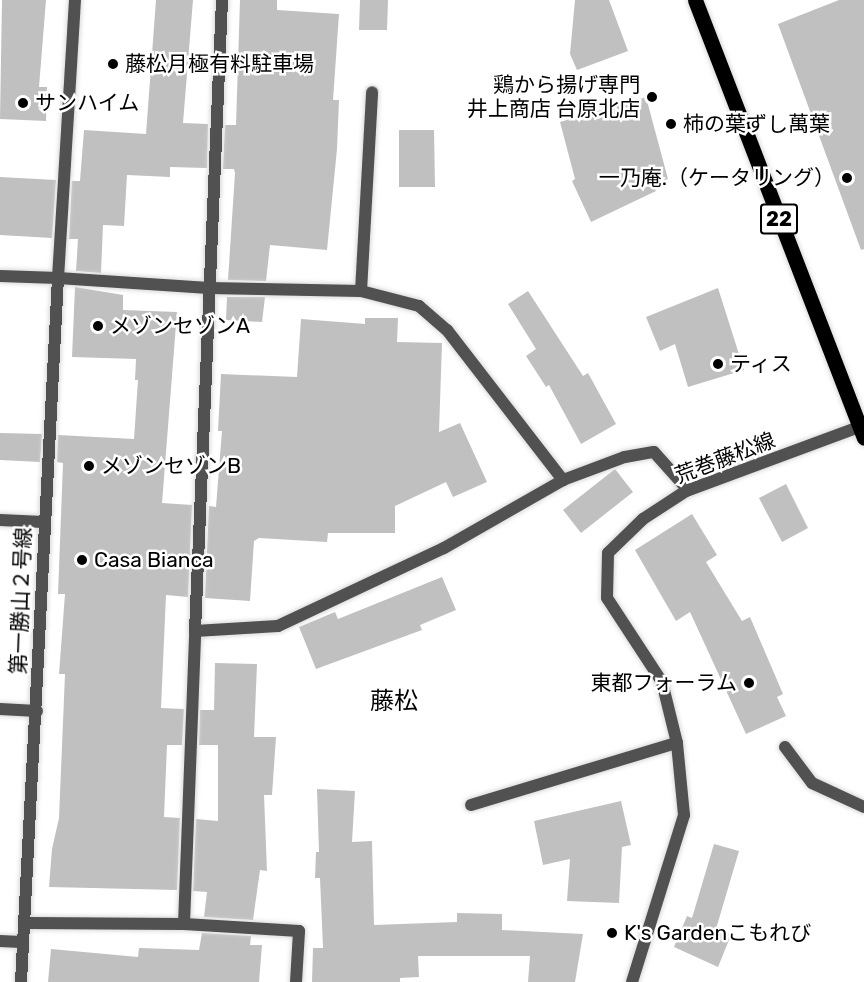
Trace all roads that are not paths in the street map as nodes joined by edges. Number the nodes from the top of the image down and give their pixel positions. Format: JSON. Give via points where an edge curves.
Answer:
{"nodes":[{"id":1,"x":75,"y":0,"type":"edge"},
{"id":2,"x":222,"y":0,"type":"edge"},
{"id":3,"x":695,"y":0,"type":"edge"},
{"id":4,"x":372,"y":92,"type":"dead end"},
{"id":5,"x":0,"y":276,"type":"edge"},
{"id":6,"x":58,"y":278,"type":"junction"},
{"id":7,"x":209,"y":288,"type":"junction"},
{"id":8,"x":361,"y":291,"type":"junction"},
{"id":9,"x":861,"y":433,"type":"edge"},
{"id":10,"x":563,"y":480,"type":"junction"},
{"id":11,"x":688,"y":490,"type":"junction"},
{"id":12,"x":0,"y":520,"type":"edge"},
{"id":13,"x":43,"y":522,"type":"junction"},
{"id":14,"x":195,"y":631,"type":"junction"},
{"id":15,"x":0,"y":709,"type":"edge"},
{"id":16,"x":37,"y":711,"type":"junction"},
{"id":17,"x":677,"y":743,"type":"junction"},
{"id":18,"x":785,"y":747,"type":"dead end"},
{"id":19,"x":471,"y":805,"type":"dead end"},
{"id":20,"x":864,"y":807,"type":"edge"},
{"id":21,"x":27,"y":924,"type":"junction"},
{"id":22,"x":184,"y":924,"type":"junction"},
{"id":23,"x":0,"y":941,"type":"edge"},
{"id":24,"x":21,"y":942,"type":"junction"},
{"id":25,"x":21,"y":982,"type":"edge"},
{"id":26,"x":296,"y":982,"type":"edge"},
{"id":27,"x":632,"y":982,"type":"edge"}],
"edges":[{"from":1,"to":6,"type":"street","name":"第一勝山２号線"},
{"from":2,"to":7,"type":"street"},
{"from":3,"to":9,"type":"main road","number":"22"},
{"from":4,"to":8,"type":"street"},
{"from":5,"to":6,"type":"street"},
{"from":6,"to":7,"type":"street"},
{"from":6,"to":13,"type":"street","name":"第一勝山２号線"},
{"from":7,"to":8,"type":"street"},
{"from":7,"to":14,"type":"street"},
{"from":8,"to":10,"type":"street","via":[[419,306],[447,330]]},
{"from":9,"to":11,"type":"street","name":"荒巻藤松線"},
{"from":10,"to":11,"type":"street","via":[[625,457],[654,452]]},
{"from":10,"to":14,"type":"street","via":[[444,548],[278,626]]},
{"from":11,"to":17,"type":"street","name":"荒巻藤松線","via":[[643,519],[608,554],[607,598],[662,682]]},
{"from":12,"to":13,"type":"street"},
{"from":13,"to":16,"type":"street","name":"第一勝山２号線"},
{"from":14,"to":22,"type":"street"},
{"from":15,"to":16,"type":"street"},
{"from":16,"to":21,"type":"street","name":"第一勝山２号線"},
{"from":17,"to":19,"type":"street"},
{"from":17,"to":27,"type":"street","name":"荒巻藤松線","via":[[684,815]]},
{"from":18,"to":20,"type":"street","via":[[812,783]]},
{"from":21,"to":22,"type":"street"},
{"from":21,"to":24,"type":"street","name":"第一勝山２号線"},
{"from":22,"to":26,"type":"street","via":[[299,931]]},
{"from":23,"to":24,"type":"street"},
{"from":24,"to":25,"type":"street","name":"第一勝山２号線"}]}
